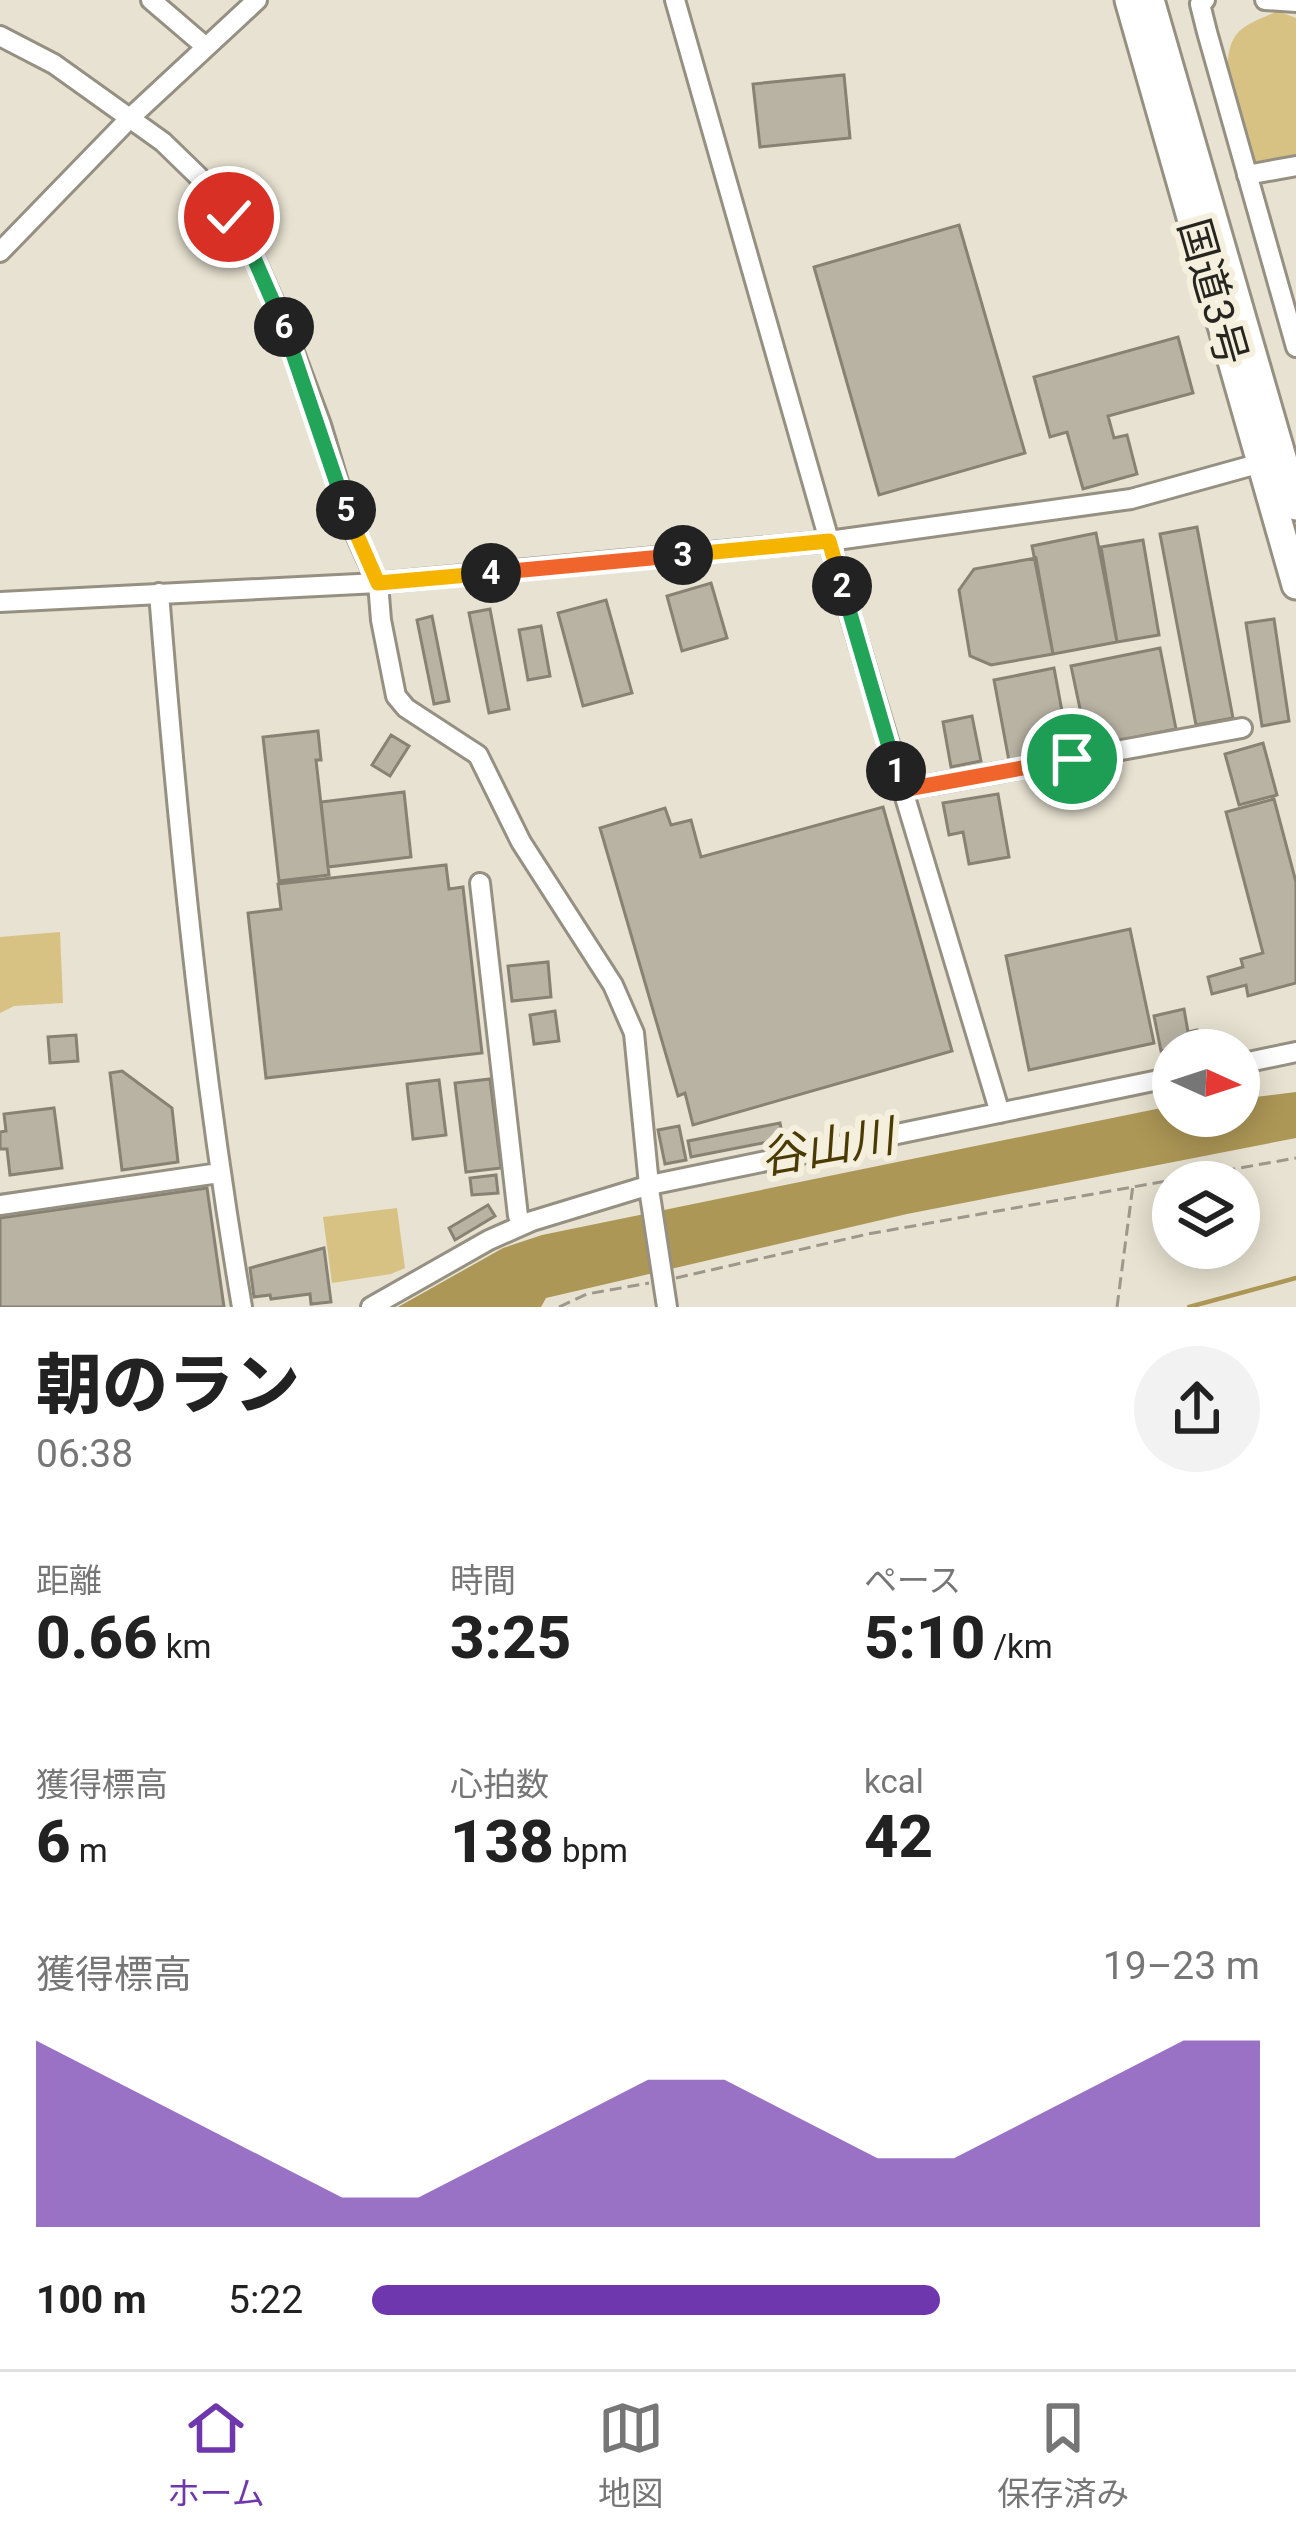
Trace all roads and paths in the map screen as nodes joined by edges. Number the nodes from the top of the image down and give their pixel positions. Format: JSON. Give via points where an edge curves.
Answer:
{"nodes":[{"id":1,"x":151,"y":0,"type":"edge"},
{"id":2,"x":257,"y":0,"type":"edge"},
{"id":3,"x":675,"y":0,"type":"edge"},
{"id":4,"x":1129,"y":0,"type":"edge"},
{"id":5,"x":1150,"y":0,"type":"edge"},
{"id":6,"x":1265,"y":0,"type":"edge"},
{"id":7,"x":1296,"y":2,"type":"edge"},
{"id":8,"x":1204,"y":8,"type":"edge"},
{"id":9,"x":0,"y":36,"type":"edge"},
{"id":10,"x":206,"y":47,"type":"junction"},
{"id":11,"x":131,"y":117,"type":"junction"},
{"id":12,"x":1296,"y":166,"type":"edge"},
{"id":13,"x":1247,"y":175,"type":"junction"},
{"id":14,"x":0,"y":252,"type":"edge"},
{"id":15,"x":1296,"y":347,"type":"edge"},
{"id":16,"x":1261,"y":463,"type":"junction"},
{"id":17,"x":1296,"y":506,"type":"edge"},
{"id":18,"x":829,"y":541,"type":"junction"},
{"id":19,"x":378,"y":583,"type":"junction"},
{"id":20,"x":1296,"y":585,"type":"edge"},
{"id":21,"x":159,"y":593,"type":"junction"},
{"id":22,"x":0,"y":602,"type":"edge"},
{"id":23,"x":1242,"y":728,"type":"dead end"},
{"id":24,"x":902,"y":790,"type":"junction"},
{"id":25,"x":480,"y":883,"type":"dead end"},
{"id":26,"x":1296,"y":1052,"type":"edge"},
{"id":27,"x":1260,"y":1060,"type":"edge"},
{"id":28,"x":1152,"y":1081,"type":"edge"},
{"id":29,"x":1000,"y":1113,"type":"junction"},
{"id":30,"x":1296,"y":1158,"type":"edge"},
{"id":31,"x":219,"y":1173,"type":"junction"},
{"id":32,"x":1133,"y":1185,"type":"junction"},
{"id":33,"x":650,"y":1190,"type":"junction"},
{"id":34,"x":0,"y":1205,"type":"edge"},
{"id":35,"x":518,"y":1216,"type":"dead end"},
{"id":36,"x":664,"y":1281,"type":"junction"},
{"id":37,"x":242,"y":1307,"type":"edge"},
{"id":38,"x":371,"y":1307,"type":"edge"},
{"id":39,"x":559,"y":1307,"type":"edge"},
{"id":40,"x":667,"y":1307,"type":"edge"},
{"id":41,"x":1118,"y":1307,"type":"edge"}],
"edges":[{"from":1,"to":10,"type":"street"},
{"from":2,"to":10,"type":"street"},
{"from":3,"to":18,"type":"street"},
{"from":4,"to":16,"type":"highway","name":"国道3号"},
{"from":5,"to":17,"type":"highway","name":"国道3号"},
{"from":6,"to":7,"type":"street"},
{"from":8,"to":13,"type":"street"},
{"from":9,"to":11,"type":"street"},
{"from":10,"to":11,"type":"street"},
{"from":11,"to":14,"type":"street"},
{"from":11,"to":19,"type":"street","via":[[198,176],[250,249]]},
{"from":12,"to":13,"type":"street"},
{"from":13,"to":15,"type":"street"},
{"from":16,"to":18,"type":"street","via":[[1131,499]]},
{"from":16,"to":20,"type":"highway","name":"国道3号"},
{"from":18,"to":19,"type":"street"},
{"from":18,"to":24,"type":"street"},
{"from":19,"to":21,"type":"street"},
{"from":19,"to":33,"type":"street","via":[[396,696],[478,755],[520,842],[613,985],[634,1033]]},
{"from":21,"to":22,"type":"street"},
{"from":21,"to":31,"type":"street"},
{"from":23,"to":24,"type":"street"},
{"from":24,"to":29,"type":"street"},
{"from":25,"to":35,"type":"street"},
{"from":26,"to":27,"type":"street"},
{"from":28,"to":29,"type":"street"},
{"from":29,"to":33,"type":"street"},
{"from":30,"to":32,"type":"path"},
{"from":31,"to":34,"type":"street"},
{"from":31,"to":37,"type":"street"},
{"from":32,"to":36,"type":"path"},
{"from":32,"to":41,"type":"path"},
{"from":33,"to":36,"type":"street"},
{"from":33,"to":38,"type":"street","via":[[532,1221]]},
{"from":36,"to":39,"type":"path"},
{"from":36,"to":40,"type":"street"}]}
